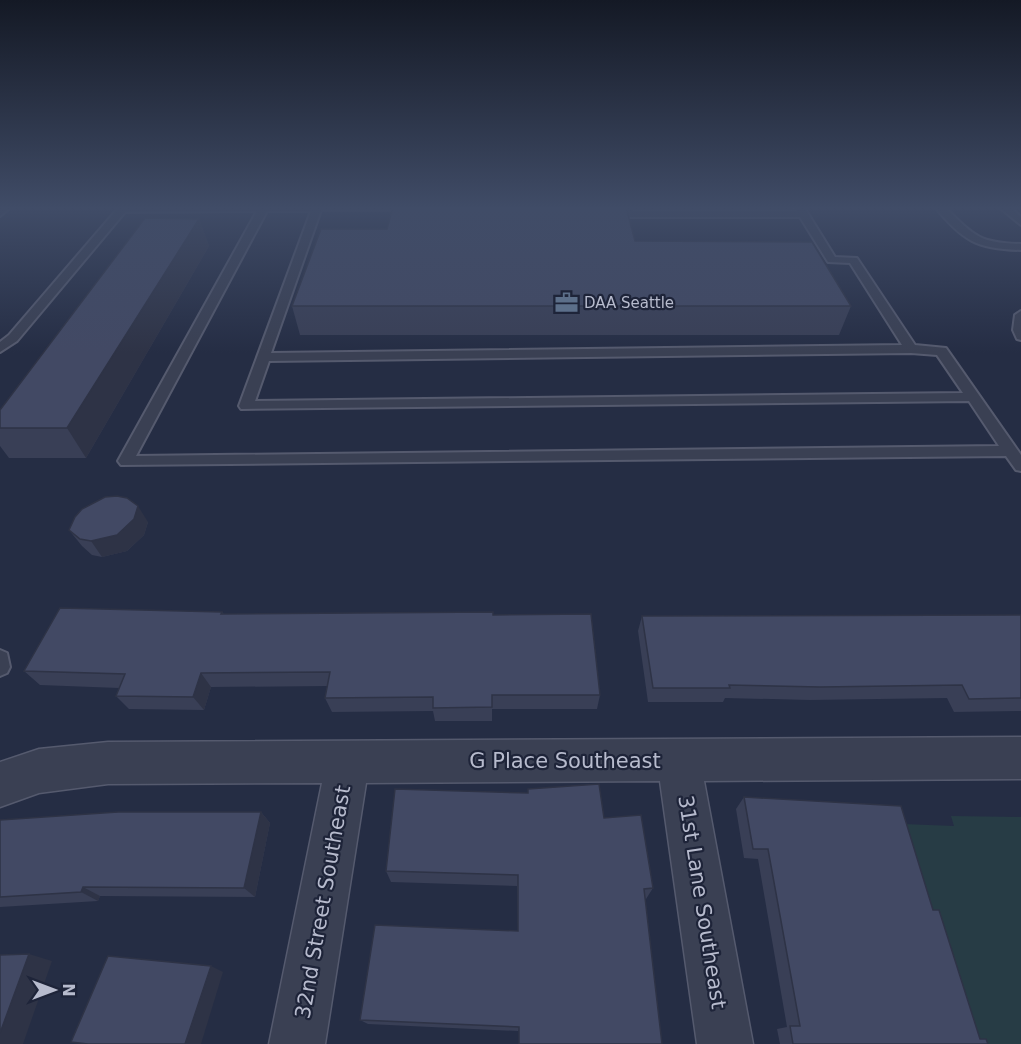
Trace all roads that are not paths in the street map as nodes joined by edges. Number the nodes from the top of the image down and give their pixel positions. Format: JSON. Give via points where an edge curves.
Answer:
{"nodes":[{"id":1,"x":83,"y":256,"type":"edge"},
{"id":2,"x":237,"y":256,"type":"edge"},
{"id":3,"x":300,"y":256,"type":"edge"},
{"id":4,"x":829,"y":256,"type":"edge"},
{"id":5,"x":1021,"y":315,"type":"edge"},
{"id":6,"x":1021,"y":336,"type":"edge"},
{"id":7,"x":0,"y":348,"type":"edge"},
{"id":8,"x":911,"y":349,"type":"junction"},
{"id":9,"x":264,"y":357,"type":"junction"},
{"id":10,"x":973,"y":397,"type":"junction"},
{"id":11,"x":1011,"y":451,"type":"junction"},
{"id":12,"x":1021,"y":466,"type":"edge"},
{"id":13,"x":0,"y":659,"type":"edge"},
{"id":14,"x":0,"y":667,"type":"edge"},
{"id":15,"x":1021,"y":758,"type":"edge"},
{"id":16,"x":348,"y":761,"type":"junction"},
{"id":17,"x":679,"y":761,"type":"junction"},
{"id":18,"x":0,"y":785,"type":"edge"},
{"id":19,"x":297,"y":1044,"type":"edge"},
{"id":20,"x":725,"y":1044,"type":"edge"}],
"edges":[{"from":1,"to":7,"type":"lane","via":[[13,338]]},
{"from":2,"to":11,"type":"lane","via":[[126,461]]},
{"from":3,"to":9,"type":"lane"},
{"from":4,"to":8,"type":"lane","via":[[832,260],[853,260]]},
{"from":5,"to":6,"type":"lane"},
{"from":8,"to":9,"type":"lane"},
{"from":8,"to":10,"type":"lane","via":[[941,351]]},
{"from":9,"to":10,"type":"lane","via":[[246,406]]},
{"from":10,"to":11,"type":"lane"},
{"from":11,"to":12,"type":"lane"},
{"from":13,"to":14,"type":"lane"},
{"from":15,"to":17,"type":"street","name":"G Place Southeast"},
{"from":16,"to":17,"type":"street","name":"G Place Southeast"},
{"from":16,"to":18,"type":"street","name":"G Place Southeast","via":[[59,766]]},
{"from":16,"to":19,"type":"street","name":"32nd Street Southeast"},
{"from":17,"to":20,"type":"street","name":"31st Lane Southeast"}]}
